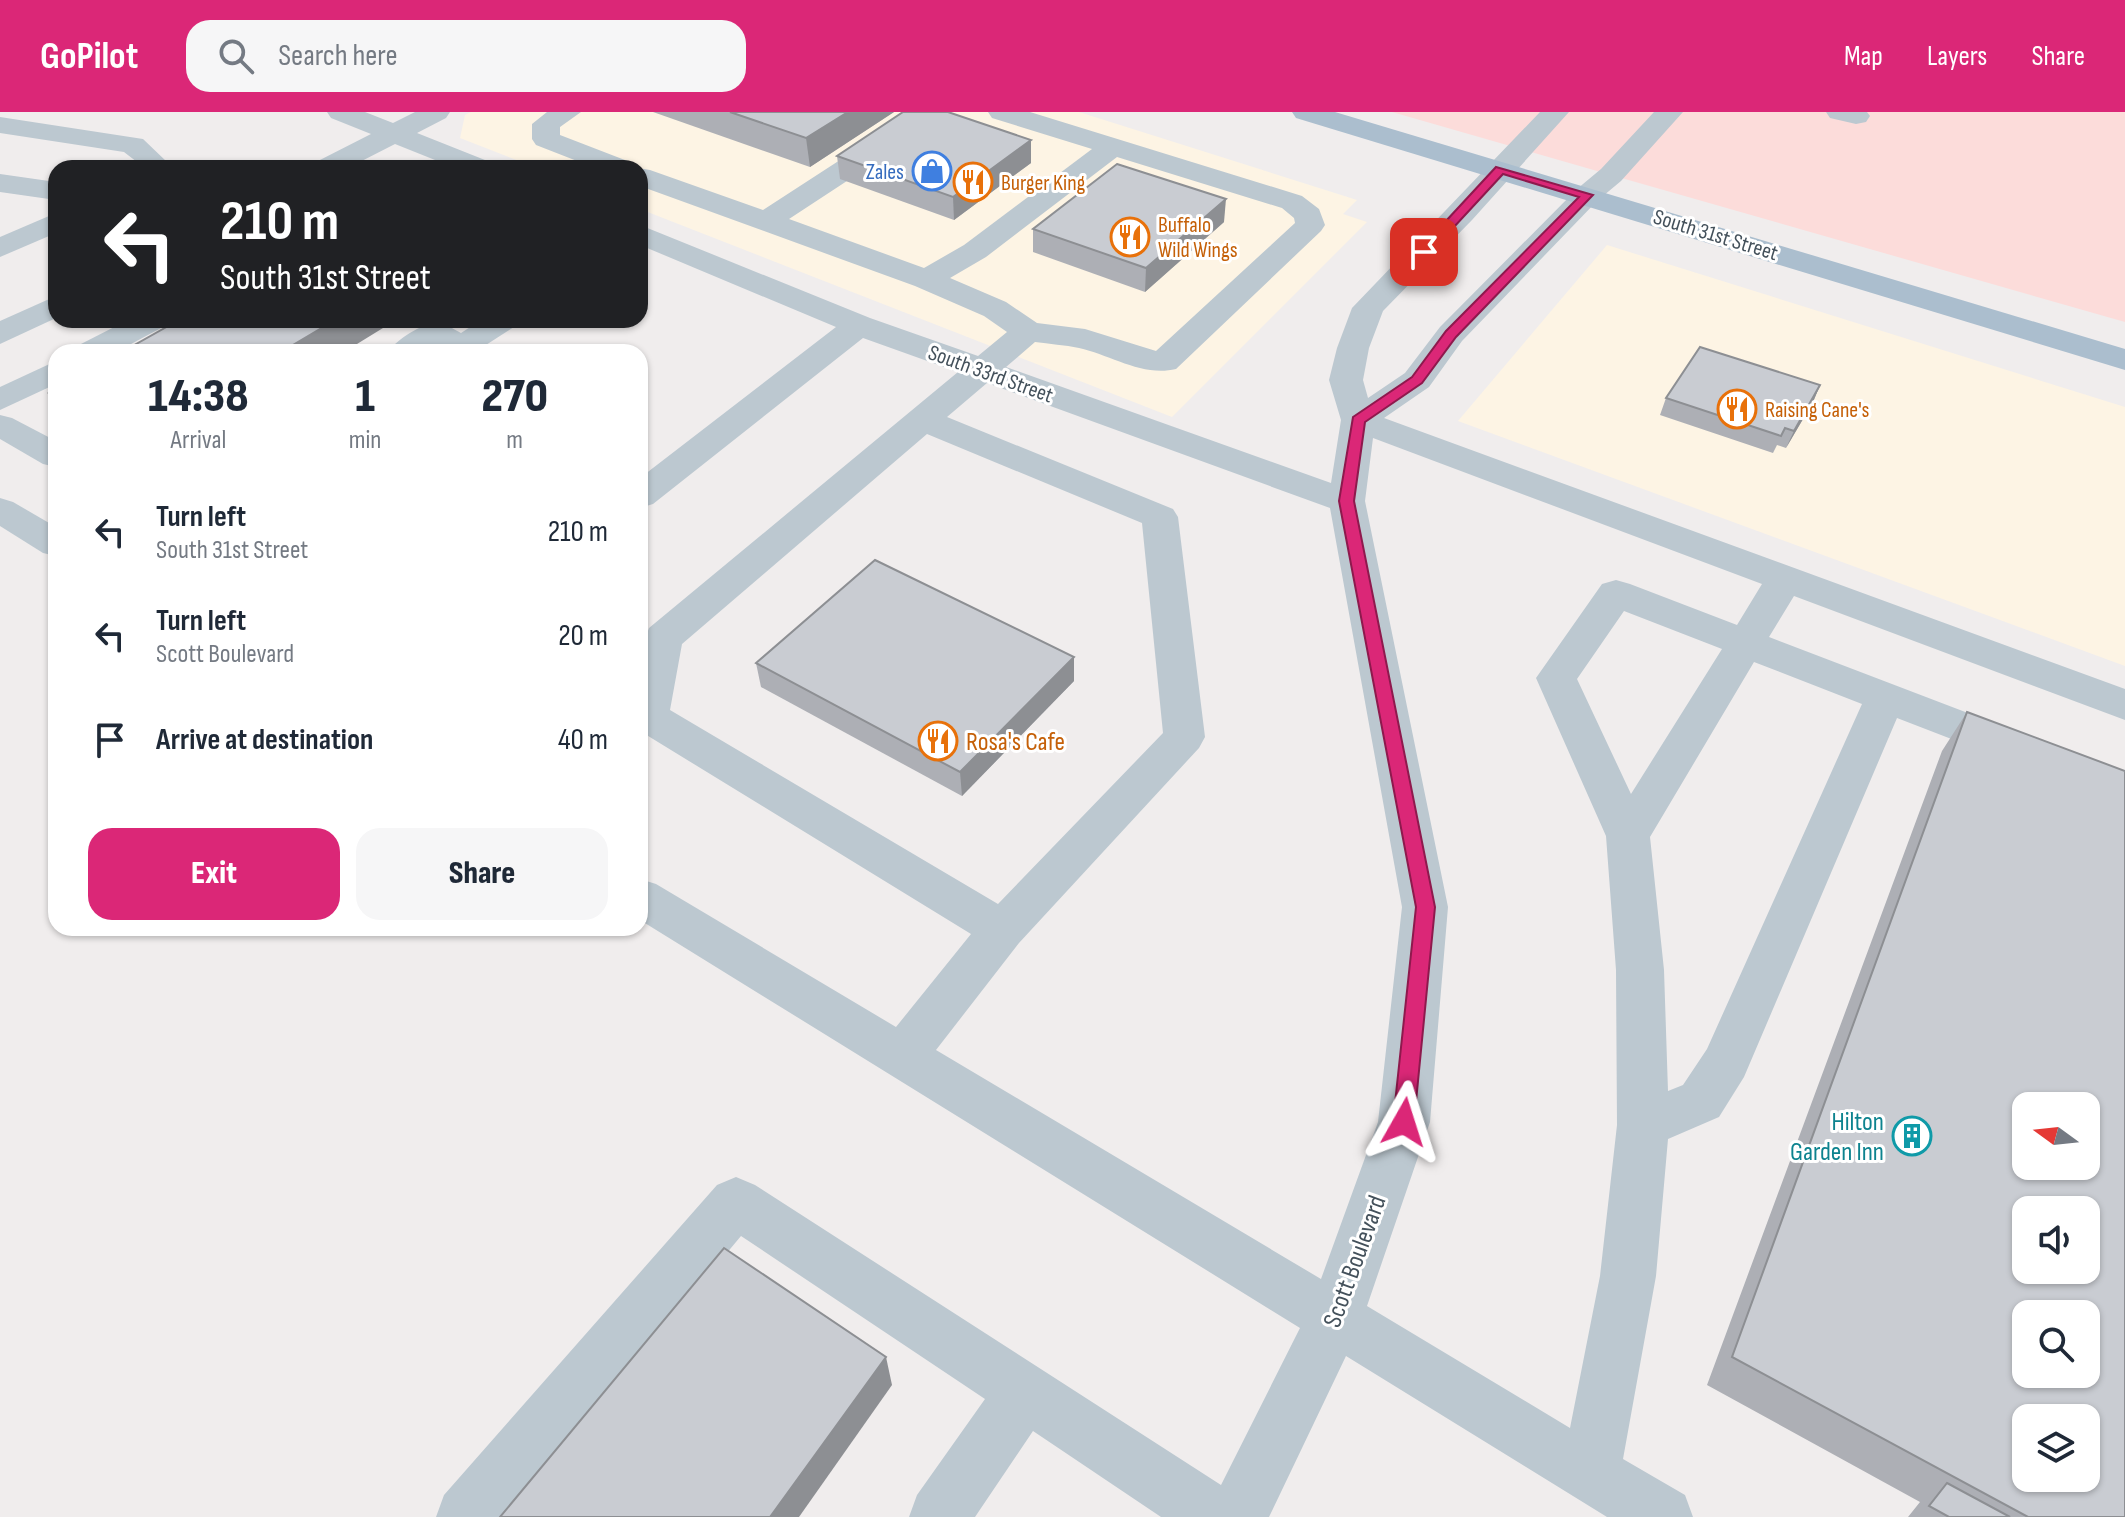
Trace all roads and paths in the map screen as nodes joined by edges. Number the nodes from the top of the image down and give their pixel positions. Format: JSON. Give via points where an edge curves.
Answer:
{"nodes":[{"id":1,"x":341,"y":112,"type":"edge"},
{"id":2,"x":436,"y":112,"type":"edge"},
{"id":3,"x":567,"y":112,"type":"edge"},
{"id":4,"x":933,"y":112,"type":"edge"},
{"id":5,"x":1002,"y":112,"type":"edge"},
{"id":6,"x":1306,"y":112,"type":"edge"},
{"id":7,"x":1555,"y":112,"type":"edge"},
{"id":8,"x":1669,"y":112,"type":"edge"},
{"id":9,"x":4,"y":129,"type":"edge"},
{"id":10,"x":394,"y":133,"type":"junction"},
{"id":11,"x":1113,"y":146,"type":"junction"},
{"id":12,"x":151,"y":160,"type":"edge"},
{"id":13,"x":342,"y":160,"type":"edge"},
{"id":14,"x":460,"y":160,"type":"edge"},
{"id":15,"x":600,"y":160,"type":"edge"},
{"id":16,"x":1500,"y":169,"type":"junction"},
{"id":17,"x":648,"y":179,"type":"edge"},
{"id":18,"x":0,"y":183,"type":"edge"},
{"id":19,"x":48,"y":190,"type":"edge"},
{"id":20,"x":1587,"y":195,"type":"junction"},
{"id":21,"x":766,"y":221,"type":"junction"},
{"id":22,"x":48,"y":226,"type":"edge"},
{"id":23,"x":648,"y":237,"type":"edge"},
{"id":24,"x":0,"y":248,"type":"edge"},
{"id":25,"x":926,"y":279,"type":"junction"},
{"id":26,"x":48,"y":310,"type":"edge"},
{"id":27,"x":859,"y":325,"type":"junction"},
{"id":28,"x":137,"y":328,"type":"edge"},
{"id":29,"x":491,"y":328,"type":"edge"},
{"id":30,"x":1028,"y":331,"type":"junction"},
{"id":31,"x":0,"y":334,"type":"edge"},
{"id":32,"x":106,"y":344,"type":"edge"},
{"id":33,"x":417,"y":344,"type":"edge"},
{"id":34,"x":451,"y":344,"type":"edge"},
{"id":35,"x":466,"y":344,"type":"edge"},
{"id":36,"x":2125,"y":360,"type":"edge"},
{"id":37,"x":981,"y":369,"type":"junction"},
{"id":38,"x":48,"y":375,"type":"edge"},
{"id":39,"x":0,"y":400,"type":"edge"},
{"id":40,"x":922,"y":419,"type":"junction"},
{"id":41,"x":1358,"y":420,"type":"junction"},
{"id":42,"x":0,"y":425,"type":"edge"},
{"id":43,"x":48,"y":452,"type":"edge"},
{"id":44,"x":648,"y":490,"type":"edge"},
{"id":45,"x":1347,"y":501,"type":"junction"},
{"id":46,"x":0,"y":510,"type":"edge"},
{"id":47,"x":48,"y":539,"type":"edge"},
{"id":48,"x":1784,"y":580,"type":"junction"},
{"id":49,"x":1747,"y":644,"type":"junction"},
{"id":50,"x":1885,"y":698,"type":"junction"},
{"id":51,"x":2125,"y":705,"type":"edge"},
{"id":52,"x":2125,"y":790,"type":"edge"},
{"id":53,"x":1628,"y":836,"type":"junction"},
{"id":54,"x":648,"y":902,"type":"edge"},
{"id":55,"x":1002,"y":930,"type":"junction"},
{"id":56,"x":902,"y":1056,"type":"junction"},
{"id":57,"x":1643,"y":1125,"type":"junction"},
{"id":58,"x":1335,"y":1317,"type":"junction"},
{"id":59,"x":1025,"y":1392,"type":"junction"},
{"id":60,"x":1591,"y":1474,"type":"junction"},
{"id":61,"x":466,"y":1517,"type":"edge"},
{"id":62,"x":939,"y":1517,"type":"edge"},
{"id":63,"x":1215,"y":1517,"type":"edge"},
{"id":64,"x":1237,"y":1517,"type":"edge"},
{"id":65,"x":1663,"y":1517,"type":"edge"}],
"edges":[{"from":1,"to":10,"type":"street"},
{"from":2,"to":10,"type":"street"},
{"from":3,"to":15,"type":"street","via":[[546,124],[546,139]]},
{"from":4,"to":21,"type":"street"},
{"from":5,"to":11,"type":"street"},
{"from":6,"to":16,"type":"main road","name":"South 31st Street"},
{"from":7,"to":16,"type":"street","name":"Scott Boulevard"},
{"from":8,"to":20,"type":"street"},
{"from":9,"to":12,"type":"street","via":[[133,145]]},
{"from":10,"to":13,"type":"street"},
{"from":10,"to":14,"type":"street"},
{"from":11,"to":25,"type":"street","via":[[975,251]]},
{"from":11,"to":30,"type":"street","via":[[1292,202],[1309,215],[1310,225],[1164,362],[1085,339]]},
{"from":16,"to":20,"type":"main road","name":"South 31st Street"},
{"from":16,"to":41,"type":"street","name":"Scott Boulevard","via":[[1368,308],[1346,380]]},
{"from":17,"to":21,"type":"street"},
{"from":18,"to":19,"type":"street"},
{"from":20,"to":36,"type":"main road","name":"South 31st Street"},
{"from":20,"to":41,"type":"street","via":[[1451,334],[1417,380]]},
{"from":21,"to":25,"type":"street"},
{"from":22,"to":24,"type":"street"},
{"from":23,"to":27,"type":"street","name":"South 33rd Street"},
{"from":25,"to":30,"type":"street","via":[[995,309]]},
{"from":26,"to":31,"type":"street"},
{"from":27,"to":37,"type":"street","name":"South 33rd Street"},
{"from":27,"to":44,"type":"street"},
{"from":28,"to":32,"type":"street"},
{"from":29,"to":35,"type":"street"},
{"from":30,"to":37,"type":"street"},
{"from":33,"to":34,"type":"street","via":[[436,333]]},
{"from":37,"to":40,"type":"street"},
{"from":37,"to":45,"type":"street","name":"South 33rd Street"},
{"from":38,"to":39,"type":"street"},
{"from":40,"to":55,"type":"street","via":[[1160,517],[1184,737]]},
{"from":40,"to":55,"type":"street","via":[[663,638],[648,716]]},
{"from":41,"to":45,"type":"street","name":"Scott Boulevard"},
{"from":41,"to":48,"type":"street"},
{"from":42,"to":43,"type":"street"},
{"from":45,"to":58,"type":"street","name":"Scott Boulevard","via":[[1425,907],[1404,1122]]},
{"from":46,"to":47,"type":"street"},
{"from":48,"to":49,"type":"street"},
{"from":48,"to":51,"type":"street"},
{"from":49,"to":50,"type":"street"},
{"from":49,"to":53,"type":"street"},
{"from":49,"to":53,"type":"street","via":[[1616,593],[1556,678]]},
{"from":50,"to":52,"type":"street"},
{"from":50,"to":57,"type":"street","via":[[1726,1062],[1701,1101]]},
{"from":53,"to":57,"type":"street","via":[[1640,970]]},
{"from":54,"to":56,"type":"street"},
{"from":55,"to":56,"type":"street"},
{"from":56,"to":58,"type":"street"},
{"from":57,"to":60,"type":"street","via":[[1628,1276]]},
{"from":58,"to":60,"type":"street"},
{"from":58,"to":64,"type":"street","name":"Scott Boulevard"},
{"from":59,"to":61,"type":"street","via":[[736,1202]]},
{"from":59,"to":62,"type":"street"},
{"from":59,"to":63,"type":"street"},
{"from":60,"to":65,"type":"street"}]}
